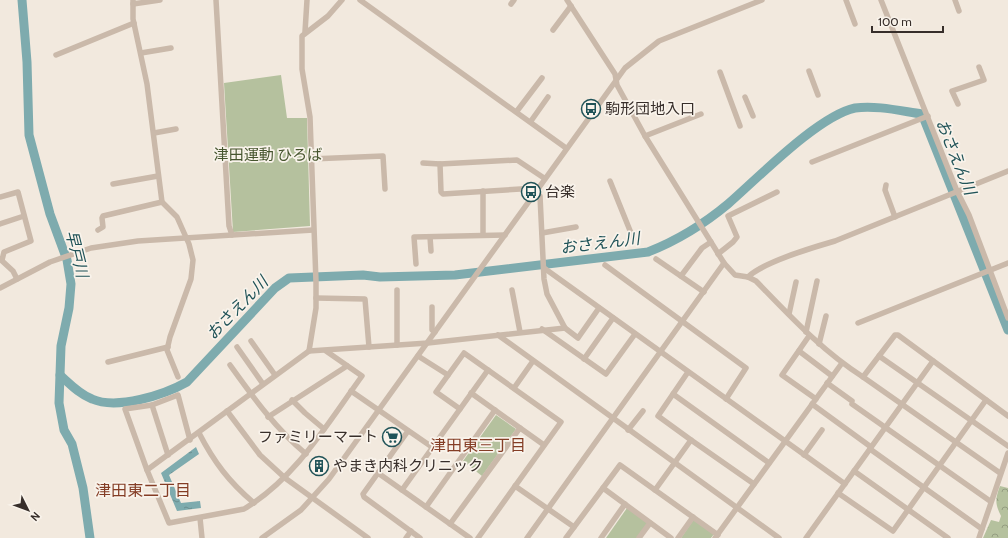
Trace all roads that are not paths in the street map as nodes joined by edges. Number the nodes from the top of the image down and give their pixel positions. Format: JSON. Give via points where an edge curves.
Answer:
{"nodes":[{"id":1,"x":160,"y":0,"type":"edge"},
{"id":2,"x":216,"y":0,"type":"edge"},
{"id":3,"x":307,"y":0,"type":"edge"},
{"id":4,"x":342,"y":0,"type":"edge"},
{"id":5,"x":360,"y":0,"type":"edge"},
{"id":6,"x":567,"y":0,"type":"edge"},
{"id":7,"x":762,"y":0,"type":"edge"},
{"id":8,"x":846,"y":0,"type":"edge"},
{"id":9,"x":882,"y":0,"type":"edge"},
{"id":10,"x":955,"y":0,"type":"edge"},
{"id":11,"x":133,"y":2,"type":"edge"},
{"id":12,"x":571,"y":6,"type":"junction"},
{"id":13,"x":959,"y":11,"type":"dead end"},
{"id":14,"x":134,"y":23,"type":"junction"},
{"id":15,"x":855,"y":24,"type":"dead end"},
{"id":16,"x":553,"y":30,"type":"dead end"},
{"id":17,"x":304,"y":32,"type":"junction"},
{"id":18,"x":171,"y":48,"type":"dead end"},
{"id":19,"x":141,"y":53,"type":"junction"},
{"id":20,"x":56,"y":55,"type":"dead end"},
{"id":21,"x":980,"y":68,"type":"dead end"},
{"id":22,"x":720,"y":72,"type":"dead end"},
{"id":23,"x":809,"y":72,"type":"dead end"},
{"id":24,"x":616,"y":77,"type":"junction"},
{"id":25,"x":542,"y":78,"type":"dead end"},
{"id":26,"x":818,"y":95,"type":"dead end"},
{"id":27,"x":548,"y":97,"type":"dead end"},
{"id":28,"x":745,"y":97,"type":"dead end"},
{"id":29,"x":958,"y":104,"type":"dead end"},
{"id":30,"x":517,"y":112,"type":"junction"},
{"id":31,"x":701,"y":114,"type":"dead end"},
{"id":32,"x":753,"y":116,"type":"dead end"},
{"id":33,"x":928,"y":116,"type":"junction"},
{"id":34,"x":531,"y":121,"type":"junction"},
{"id":35,"x":740,"y":126,"type":"dead end"},
{"id":36,"x":176,"y":129,"type":"dead end"},
{"id":37,"x":154,"y":133,"type":"junction"},
{"id":38,"x":645,"y":136,"type":"junction"},
{"id":39,"x":566,"y":148,"type":"junction"},
{"id":40,"x":311,"y":159,"type":"junction"},
{"id":41,"x":812,"y":162,"type":"dead end"},
{"id":42,"x":423,"y":163,"type":"dead end"},
{"id":43,"x":440,"y":164,"type":"junction"},
{"id":44,"x":1008,"y":171,"type":"edge"},
{"id":45,"x":158,"y":176,"type":"junction"},
{"id":46,"x":544,"y":178,"type":"junction"},
{"id":47,"x":610,"y":181,"type":"dead end"},
{"id":48,"x":114,"y":184,"type":"dead end"},
{"id":49,"x":886,"y":184,"type":"dead end"},
{"id":50,"x":385,"y":189,"type":"dead end"},
{"id":51,"x":536,"y":190,"type":"junction"},
{"id":52,"x":483,"y":191,"type":"junction"},
{"id":53,"x":957,"y":191,"type":"junction"},
{"id":54,"x":777,"y":192,"type":"dead end"},
{"id":55,"x":0,"y":197,"type":"edge"},
{"id":56,"x":162,"y":202,"type":"junction"},
{"id":57,"x":24,"y":216,"type":"junction"},
{"id":58,"x":895,"y":217,"type":"junction"},
{"id":59,"x":0,"y":224,"type":"edge"},
{"id":60,"x":576,"y":227,"type":"dead end"},
{"id":61,"x":98,"y":230,"type":"dead end"},
{"id":62,"x":313,"y":230,"type":"junction"},
{"id":63,"x":542,"y":233,"type":"junction"},
{"id":64,"x":232,"y":235,"type":"junction"},
{"id":65,"x":483,"y":235,"type":"junction"},
{"id":66,"x":505,"y":235,"type":"junction"},
{"id":67,"x":430,"y":237,"type":"junction"},
{"id":68,"x":187,"y":238,"type":"junction"},
{"id":69,"x":633,"y":238,"type":"dead end"},
{"id":70,"x":711,"y":242,"type":"junction"},
{"id":71,"x":431,"y":251,"type":"dead end"},
{"id":72,"x":718,"y":254,"type":"junction"},
{"id":73,"x":1,"y":259,"type":"edge"},
{"id":74,"x":656,"y":259,"type":"dead end"},
{"id":75,"x":724,"y":263,"type":"junction"},
{"id":76,"x":1008,"y":263,"type":"edge"},
{"id":77,"x":416,"y":264,"type":"dead end"},
{"id":78,"x":605,"y":265,"type":"dead end"},
{"id":79,"x":544,"y":268,"type":"junction"},
{"id":80,"x":989,"y":270,"type":"junction"},
{"id":81,"x":681,"y":276,"type":"junction"},
{"id":82,"x":748,"y":277,"type":"junction"},
{"id":83,"x":17,"y":279,"type":"junction"},
{"id":84,"x":796,"y":282,"type":"dead end"},
{"id":85,"x":817,"y":282,"type":"dead end"},
{"id":86,"x":0,"y":288,"type":"edge"},
{"id":87,"x":396,"y":290,"type":"dead end"},
{"id":88,"x":512,"y":290,"type":"dead end"},
{"id":89,"x":704,"y":292,"type":"junction"},
{"id":90,"x":316,"y":298,"type":"junction"},
{"id":91,"x":432,"y":306,"type":"dead end"},
{"id":92,"x":599,"y":308,"type":"junction"},
{"id":93,"x":788,"y":314,"type":"junction"},
{"id":94,"x":826,"y":316,"type":"dead end"},
{"id":95,"x":613,"y":318,"type":"junction"},
{"id":96,"x":1008,"y":318,"type":"edge"},
{"id":97,"x":682,"y":322,"type":"junction"},
{"id":98,"x":858,"y":323,"type":"dead end"},
{"id":99,"x":565,"y":328,"type":"junction"},
{"id":100,"x":542,"y":329,"type":"junction"},
{"id":101,"x":434,"y":332,"type":"junction"},
{"id":102,"x":520,"y":332,"type":"junction"},
{"id":103,"x":635,"y":334,"type":"junction"},
{"id":104,"x":808,"y":334,"type":"junction"},
{"id":105,"x":498,"y":335,"type":"junction"},
{"id":106,"x":251,"y":341,"type":"dead end"},
{"id":107,"x":428,"y":343,"type":"junction"},
{"id":108,"x":819,"y":344,"type":"junction"},
{"id":109,"x":397,"y":345,"type":"junction"},
{"id":110,"x":237,"y":346,"type":"dead end"},
{"id":111,"x":168,"y":347,"type":"junction"},
{"id":112,"x":369,"y":347,"type":"junction"},
{"id":113,"x":309,"y":351,"type":"junction"},
{"id":114,"x":326,"y":351,"type":"junction"},
{"id":115,"x":799,"y":351,"type":"junction"},
{"id":116,"x":660,"y":352,"type":"junction"},
{"id":117,"x":418,"y":356,"type":"junction"},
{"id":118,"x":879,"y":356,"type":"junction"},
{"id":119,"x":584,"y":359,"type":"junction"},
{"id":120,"x":534,"y":361,"type":"junction"},
{"id":121,"x":933,"y":361,"type":"junction"},
{"id":122,"x":108,"y":362,"type":"dead end"},
{"id":123,"x":842,"y":363,"type":"junction"},
{"id":124,"x":230,"y":365,"type":"dead end"},
{"id":125,"x":347,"y":366,"type":"junction"},
{"id":126,"x":488,"y":370,"type":"junction"},
{"id":127,"x":688,"y":372,"type":"junction"},
{"id":128,"x":275,"y":375,"type":"junction"},
{"id":129,"x":448,"y":376,"type":"junction"},
{"id":130,"x":832,"y":376,"type":"junction"},
{"id":131,"x":178,"y":377,"type":"dead end"},
{"id":132,"x":863,"y":377,"type":"junction"},
{"id":133,"x":827,"y":383,"type":"junction"},
{"id":134,"x":917,"y":383,"type":"junction"},
{"id":135,"x":263,"y":384,"type":"junction"},
{"id":136,"x":514,"y":388,"type":"junction"},
{"id":137,"x":351,"y":391,"type":"junction"},
{"id":138,"x":471,"y":393,"type":"junction"},
{"id":139,"x":250,"y":394,"type":"junction"},
{"id":140,"x":673,"y":394,"type":"junction"},
{"id":141,"x":726,"y":399,"type":"junction"},
{"id":142,"x":816,"y":399,"type":"junction"},
{"id":143,"x":292,"y":400,"type":"junction"},
{"id":144,"x":986,"y":400,"type":"junction"},
{"id":145,"x":152,"y":404,"type":"junction"},
{"id":146,"x":812,"y":404,"type":"junction"},
{"id":147,"x":902,"y":404,"type":"junction"},
{"id":148,"x":460,"y":409,"type":"junction"},
{"id":149,"x":379,"y":410,"type":"junction"},
{"id":150,"x":495,"y":410,"type":"junction"},
{"id":151,"x":227,"y":411,"type":"junction"},
{"id":152,"x":643,"y":411,"type":"dead end"},
{"id":153,"x":1008,"y":416,"type":"edge"},
{"id":154,"x":268,"y":417,"type":"junction"},
{"id":155,"x":612,"y":419,"type":"junction"},
{"id":156,"x":971,"y":420,"type":"junction"},
{"id":157,"x":520,"y":428,"type":"junction"},
{"id":158,"x":885,"y":428,"type":"junction"},
{"id":159,"x":324,"y":429,"type":"junction"},
{"id":160,"x":408,"y":430,"type":"junction"},
{"id":161,"x":628,"y":430,"type":"junction"},
{"id":162,"x":822,"y":430,"type":"dead end"},
{"id":163,"x":199,"y":433,"type":"junction"},
{"id":164,"x":190,"y":440,"type":"junction"},
{"id":165,"x":691,"y":440,"type":"junction"},
{"id":166,"x":785,"y":441,"type":"junction"},
{"id":167,"x":956,"y":442,"type":"junction"},
{"id":168,"x":544,"y":445,"type":"junction"},
{"id":169,"x":1008,"y":446,"type":"edge"},
{"id":170,"x":432,"y":447,"type":"junction"},
{"id":171,"x":871,"y":448,"type":"junction"},
{"id":172,"x":1008,"y":453,"type":"edge"},
{"id":173,"x":306,"y":454,"type":"junction"},
{"id":174,"x":168,"y":455,"type":"junction"},
{"id":175,"x":804,"y":455,"type":"junction"},
{"id":176,"x":674,"y":463,"type":"junction"},
{"id":177,"x":769,"y":463,"type":"junction"},
{"id":178,"x":939,"y":466,"type":"junction"},
{"id":179,"x":147,"y":470,"type":"junction"},
{"id":180,"x":854,"y":472,"type":"junction"},
{"id":181,"x":378,"y":473,"type":"junction"},
{"id":182,"x":1000,"y":473,"type":"junction"},
{"id":183,"x":285,"y":478,"type":"junction"},
{"id":184,"x":754,"y":484,"type":"junction"},
{"id":185,"x":845,"y":484,"type":"junction"},
{"id":186,"x":515,"y":486,"type":"junction"},
{"id":187,"x":924,"y":487,"type":"junction"},
{"id":188,"x":603,"y":488,"type":"junction"},
{"id":189,"x":402,"y":490,"type":"junction"},
{"id":190,"x":655,"y":490,"type":"junction"},
{"id":191,"x":838,"y":493,"type":"junction"},
{"id":192,"x":312,"y":499,"type":"junction"},
{"id":193,"x":990,"y":501,"type":"junction"},
{"id":194,"x":254,"y":503,"type":"junction"},
{"id":195,"x":625,"y":504,"type":"junction"},
{"id":196,"x":426,"y":507,"type":"junction"},
{"id":197,"x":737,"y":508,"type":"junction"},
{"id":198,"x":547,"y":509,"type":"junction"},
{"id":199,"x":908,"y":510,"type":"junction"},
{"id":200,"x":693,"y":517,"type":"junction"},
{"id":201,"x":200,"y":518,"type":"junction"},
{"id":202,"x":650,"y":523,"type":"junction"},
{"id":203,"x":450,"y":524,"type":"junction"},
{"id":204,"x":574,"y":527,"type":"junction"},
{"id":205,"x":982,"y":529,"type":"junction"},
{"id":206,"x":411,"y":531,"type":"junction"},
{"id":207,"x":716,"y":536,"type":"edge"},
{"id":208,"x":202,"y":538,"type":"edge"},
{"id":209,"x":262,"y":538,"type":"edge"},
{"id":210,"x":368,"y":538,"type":"edge"},
{"id":211,"x":406,"y":538,"type":"edge"},
{"id":212,"x":420,"y":538,"type":"edge"},
{"id":213,"x":470,"y":538,"type":"edge"},
{"id":214,"x":478,"y":538,"type":"edge"},
{"id":215,"x":526,"y":538,"type":"edge"},
{"id":216,"x":566,"y":538,"type":"edge"},
{"id":217,"x":601,"y":538,"type":"edge"},
{"id":218,"x":639,"y":538,"type":"edge"},
{"id":219,"x":671,"y":538,"type":"edge"},
{"id":220,"x":678,"y":538,"type":"edge"},
{"id":221,"x":779,"y":538,"type":"edge"},
{"id":222,"x":806,"y":538,"type":"edge"},
{"id":223,"x":948,"y":538,"type":"edge"},
{"id":224,"x":979,"y":538,"type":"edge"}],
"edges":[{"from":1,"to":11,"type":"street"},
{"from":2,"to":64,"type":"street"},
{"from":3,"to":17,"type":"street"},
{"from":4,"to":17,"type":"street","via":[[328,16]]},
{"from":5,"to":30,"type":"street"},
{"from":6,"to":12,"type":"street"},
{"from":7,"to":24,"type":"street","via":[[659,41]]},
{"from":8,"to":15,"type":"street"},
{"from":9,"to":33,"type":"street"},
{"from":10,"to":13,"type":"street"},
{"from":11,"to":14,"type":"street"},
{"from":12,"to":16,"type":"street"},
{"from":12,"to":24,"type":"street"},
{"from":14,"to":19,"type":"street"},
{"from":14,"to":20,"type":"street"},
{"from":17,"to":40,"type":"street","via":[[301,60],[310,117]]},
{"from":18,"to":19,"type":"street"},
{"from":19,"to":37,"type":"street"},
{"from":21,"to":29,"type":"street","via":[[984,80],[952,91]]},
{"from":22,"to":35,"type":"street"},
{"from":23,"to":26,"type":"street"},
{"from":24,"to":38,"type":"street","via":[[617,85]]},
{"from":24,"to":39,"type":"street"},
{"from":25,"to":30,"type":"street"},
{"from":27,"to":34,"type":"street"},
{"from":28,"to":32,"type":"street"},
{"from":30,"to":34,"type":"street"},
{"from":31,"to":38,"type":"street"},
{"from":33,"to":41,"type":"street"},
{"from":33,"to":53,"type":"street"},
{"from":34,"to":39,"type":"street"},
{"from":36,"to":37,"type":"street"},
{"from":37,"to":45,"type":"street"},
{"from":38,"to":70,"type":"street"},
{"from":39,"to":46,"type":"street"},
{"from":40,"to":50,"type":"street","via":[[383,156]]},
{"from":40,"to":62,"type":"street"},
{"from":42,"to":43,"type":"street"},
{"from":43,"to":46,"type":"street","via":[[517,160]]},
{"from":43,"to":52,"type":"street","via":[[443,194]]},
{"from":44,"to":53,"type":"street"},
{"from":45,"to":48,"type":"street"},
{"from":45,"to":56,"type":"street"},
{"from":46,"to":51,"type":"street"},
{"from":47,"to":69,"type":"street"},
{"from":49,"to":58,"type":"street","via":[[885,190]]},
{"from":51,"to":52,"type":"street"},
{"from":51,"to":63,"type":"street","via":[[540,196]]},
{"from":51,"to":66,"type":"street"},
{"from":52,"to":65,"type":"street"},
{"from":53,"to":58,"type":"street"},
{"from":53,"to":80,"type":"street"},
{"from":54,"to":72,"type":"street","via":[[728,216],[737,237]]},
{"from":55,"to":57,"type":"street","via":[[18,192]]},
{"from":56,"to":61,"type":"street","via":[[103,216],[103,227]]},
{"from":56,"to":68,"type":"street","via":[[177,217]]},
{"from":57,"to":59,"type":"street"},
{"from":57,"to":73,"type":"street","via":[[31,241],[4,252]]},
{"from":58,"to":82,"type":"street","via":[[779,261]]},
{"from":60,"to":63,"type":"street"},
{"from":62,"to":64,"type":"street"},
{"from":62,"to":90,"type":"street"},
{"from":63,"to":79,"type":"street"},
{"from":64,"to":68,"type":"street"},
{"from":65,"to":66,"type":"street"},
{"from":65,"to":67,"type":"street"},
{"from":66,"to":101,"type":"street"},
{"from":67,"to":71,"type":"street"},
{"from":67,"to":77,"type":"street","via":[[414,237]]},
{"from":68,"to":83,"type":"street","via":[[114,243],[76,252]]},
{"from":68,"to":111,"type":"street","via":[[193,260],[191,279]]},
{"from":70,"to":72,"type":"street"},
{"from":70,"to":81,"type":"street","via":[[702,248]]},
{"from":72,"to":75,"type":"street"},
{"from":73,"to":83,"type":"street"},
{"from":74,"to":81,"type":"street"},
{"from":75,"to":82,"type":"street","via":[[735,275]]},
{"from":75,"to":89,"type":"street"},
{"from":76,"to":80,"type":"street"},
{"from":78,"to":97,"type":"street"},
{"from":79,"to":92,"type":"street"},
{"from":79,"to":99,"type":"street","via":[[547,294]]},
{"from":80,"to":96,"type":"street"},
{"from":80,"to":98,"type":"street"},
{"from":81,"to":89,"type":"street"},
{"from":82,"to":93,"type":"street","via":[[756,281]]},
{"from":83,"to":86,"type":"street"},
{"from":84,"to":93,"type":"street"},
{"from":85,"to":104,"type":"street"},
{"from":87,"to":109,"type":"street"},
{"from":88,"to":102,"type":"street"},
{"from":89,"to":97,"type":"street"},
{"from":90,"to":112,"type":"street","via":[[365,298]]},
{"from":90,"to":113,"type":"street"},
{"from":91,"to":101,"type":"street"},
{"from":92,"to":95,"type":"street"},
{"from":92,"to":99,"type":"street","via":[[578,338]]},
{"from":93,"to":104,"type":"street"},
{"from":94,"to":108,"type":"street"},
{"from":95,"to":103,"type":"street"},
{"from":95,"to":119,"type":"street"},
{"from":97,"to":116,"type":"street"},
{"from":97,"to":141,"type":"street","via":[[746,368]]},
{"from":99,"to":100,"type":"street"},
{"from":100,"to":102,"type":"street"},
{"from":100,"to":119,"type":"street"},
{"from":101,"to":107,"type":"street"},
{"from":102,"to":105,"type":"street"},
{"from":103,"to":116,"type":"street"},
{"from":103,"to":119,"type":"street","via":[[606,374]]},
{"from":104,"to":108,"type":"street"},
{"from":104,"to":115,"type":"street"},
{"from":105,"to":107,"type":"street"},
{"from":105,"to":120,"type":"street"},
{"from":106,"to":128,"type":"street"},
{"from":107,"to":109,"type":"street"},
{"from":107,"to":117,"type":"street"},
{"from":108,"to":123,"type":"street"},
{"from":109,"to":112,"type":"street"},
{"from":110,"to":135,"type":"street"},
{"from":111,"to":122,"type":"street"},
{"from":111,"to":131,"type":"street"},
{"from":112,"to":114,"type":"street"},
{"from":113,"to":114,"type":"street"},
{"from":113,"to":128,"type":"street"},
{"from":114,"to":125,"type":"street"},
{"from":115,"to":130,"type":"street"},
{"from":115,"to":142,"type":"street","via":[[782,375]]},
{"from":116,"to":127,"type":"street"},
{"from":116,"to":155,"type":"street"},
{"from":117,"to":129,"type":"street"},
{"from":117,"to":149,"type":"street"},
{"from":118,"to":121,"type":"street","via":[[895,335],[898,335]]},
{"from":118,"to":132,"type":"street"},
{"from":118,"to":134,"type":"street"},
{"from":120,"to":136,"type":"street"},
{"from":120,"to":155,"type":"street"},
{"from":121,"to":134,"type":"street"},
{"from":121,"to":144,"type":"street"},
{"from":123,"to":130,"type":"street"},
{"from":123,"to":132,"type":"street"},
{"from":124,"to":139,"type":"street"},
{"from":125,"to":137,"type":"street","via":[[362,376]]},
{"from":125,"to":143,"type":"street"},
{"from":126,"to":129,"type":"street","via":[[464,353]]},
{"from":126,"to":136,"type":"street"},
{"from":126,"to":138,"type":"street"},
{"from":127,"to":140,"type":"street"},
{"from":127,"to":141,"type":"street"},
{"from":128,"to":135,"type":"street"},
{"from":129,"to":148,"type":"street","via":[[436,392]]},
{"from":130,"to":133,"type":"street"},
{"from":132,"to":147,"type":"street"},
{"from":133,"to":142,"type":"street"},
{"from":133,"to":158,"type":"street"},
{"from":134,"to":147,"type":"street"},
{"from":134,"to":156,"type":"street"},
{"from":135,"to":139,"type":"street"},
{"from":136,"to":168,"type":"street","via":[[561,422]]},
{"from":137,"to":149,"type":"street"},
{"from":137,"to":159,"type":"street"},
{"from":138,"to":148,"type":"street"},
{"from":138,"to":150,"type":"street"},
{"from":139,"to":151,"type":"street"},
{"from":139,"to":154,"type":"street"},
{"from":140,"to":165,"type":"street","via":[[658,416]]},
{"from":140,"to":177,"type":"street"},
{"from":141,"to":166,"type":"street"},
{"from":142,"to":146,"type":"street"},
{"from":143,"to":154,"type":"street"},
{"from":143,"to":159,"type":"street"},
{"from":144,"to":153,"type":"street"},
{"from":144,"to":156,"type":"street"},
{"from":145,"to":164,"type":"street","via":[[178,395]]},
{"from":145,"to":174,"type":"street"},
{"from":145,"to":179,"type":"street","via":[[125,409]]},
{"from":146,"to":166,"type":"street"},
{"from":146,"to":171,"type":"street"},
{"from":147,"to":158,"type":"street"},
{"from":147,"to":167,"type":"street"},
{"from":148,"to":170,"type":"street"},
{"from":149,"to":160,"type":"street"},
{"from":149,"to":192,"type":"street"},
{"from":150,"to":157,"type":"street"},
{"from":150,"to":196,"type":"street"},
{"from":151,"to":163,"type":"street"},
{"from":151,"to":183,"type":"street","via":[[260,455]]},
{"from":152,"to":161,"type":"street"},
{"from":154,"to":173,"type":"street"},
{"from":155,"to":161,"type":"street"},
{"from":155,"to":198,"type":"street"},
{"from":156,"to":167,"type":"street"},
{"from":156,"to":169,"type":"street"},
{"from":157,"to":168,"type":"street"},
{"from":157,"to":203,"type":"street"},
{"from":158,"to":171,"type":"street"},
{"from":158,"to":178,"type":"street"},
{"from":159,"to":173,"type":"street"},
{"from":160,"to":170,"type":"street"},
{"from":160,"to":181,"type":"street"},
{"from":161,"to":176,"type":"street"},
{"from":162,"to":175,"type":"street"},
{"from":163,"to":164,"type":"street"},
{"from":163,"to":194,"type":"street","via":[[220,469],[235,487]]},
{"from":164,"to":174,"type":"street"},
{"from":165,"to":176,"type":"street"},
{"from":165,"to":184,"type":"street"},
{"from":166,"to":175,"type":"street"},
{"from":166,"to":177,"type":"street"},
{"from":167,"to":178,"type":"street"},
{"from":167,"to":182,"type":"street"},
{"from":168,"to":186,"type":"street"},
{"from":170,"to":189,"type":"street"},
{"from":171,"to":180,"type":"street"},
{"from":171,"to":187,"type":"street"},
{"from":172,"to":182,"type":"street"},
{"from":173,"to":183,"type":"street"},
{"from":174,"to":179,"type":"street"},
{"from":175,"to":185,"type":"street"},
{"from":176,"to":190,"type":"street"},
{"from":176,"to":197,"type":"street"},
{"from":177,"to":184,"type":"street"},
{"from":178,"to":187,"type":"street"},
{"from":178,"to":193,"type":"street"},
{"from":179,"to":201,"type":"street","via":[[169,522]]},
{"from":180,"to":185,"type":"street"},
{"from":180,"to":199,"type":"street"},
{"from":181,"to":189,"type":"street"},
{"from":181,"to":206,"type":"street","via":[[363,494],[364,497]]},
{"from":182,"to":193,"type":"street"},
{"from":183,"to":192,"type":"street"},
{"from":183,"to":194,"type":"street"},
{"from":184,"to":197,"type":"street"},
{"from":185,"to":191,"type":"street"},
{"from":186,"to":198,"type":"street"},
{"from":186,"to":214,"type":"street"},
{"from":187,"to":199,"type":"street"},
{"from":187,"to":205,"type":"street"},
{"from":188,"to":190,"type":"street","via":[[620,465]]},
{"from":188,"to":195,"type":"street"},
{"from":188,"to":204,"type":"street"},
{"from":189,"to":196,"type":"street"},
{"from":190,"to":200,"type":"street"},
{"from":191,"to":199,"type":"street","via":[[893,531]]},
{"from":191,"to":222,"type":"street"},
{"from":192,"to":209,"type":"street","via":[[289,520]]},
{"from":192,"to":210,"type":"street"},
{"from":193,"to":205,"type":"street"},
{"from":194,"to":201,"type":"street","via":[[244,509]]},
{"from":195,"to":202,"type":"street"},
{"from":195,"to":217,"type":"street"},
{"from":196,"to":203,"type":"street"},
{"from":197,"to":207,"type":"street"},
{"from":197,"to":221,"type":"street"},
{"from":198,"to":204,"type":"street"},
{"from":198,"to":215,"type":"street"},
{"from":199,"to":223,"type":"street"},
{"from":200,"to":207,"type":"street"},
{"from":200,"to":220,"type":"street"},
{"from":201,"to":208,"type":"street"},
{"from":202,"to":218,"type":"street"},
{"from":202,"to":219,"type":"street"},
{"from":203,"to":213,"type":"street"},
{"from":204,"to":216,"type":"street"},
{"from":205,"to":224,"type":"street"},
{"from":206,"to":211,"type":"street"},
{"from":206,"to":212,"type":"street"}]}
